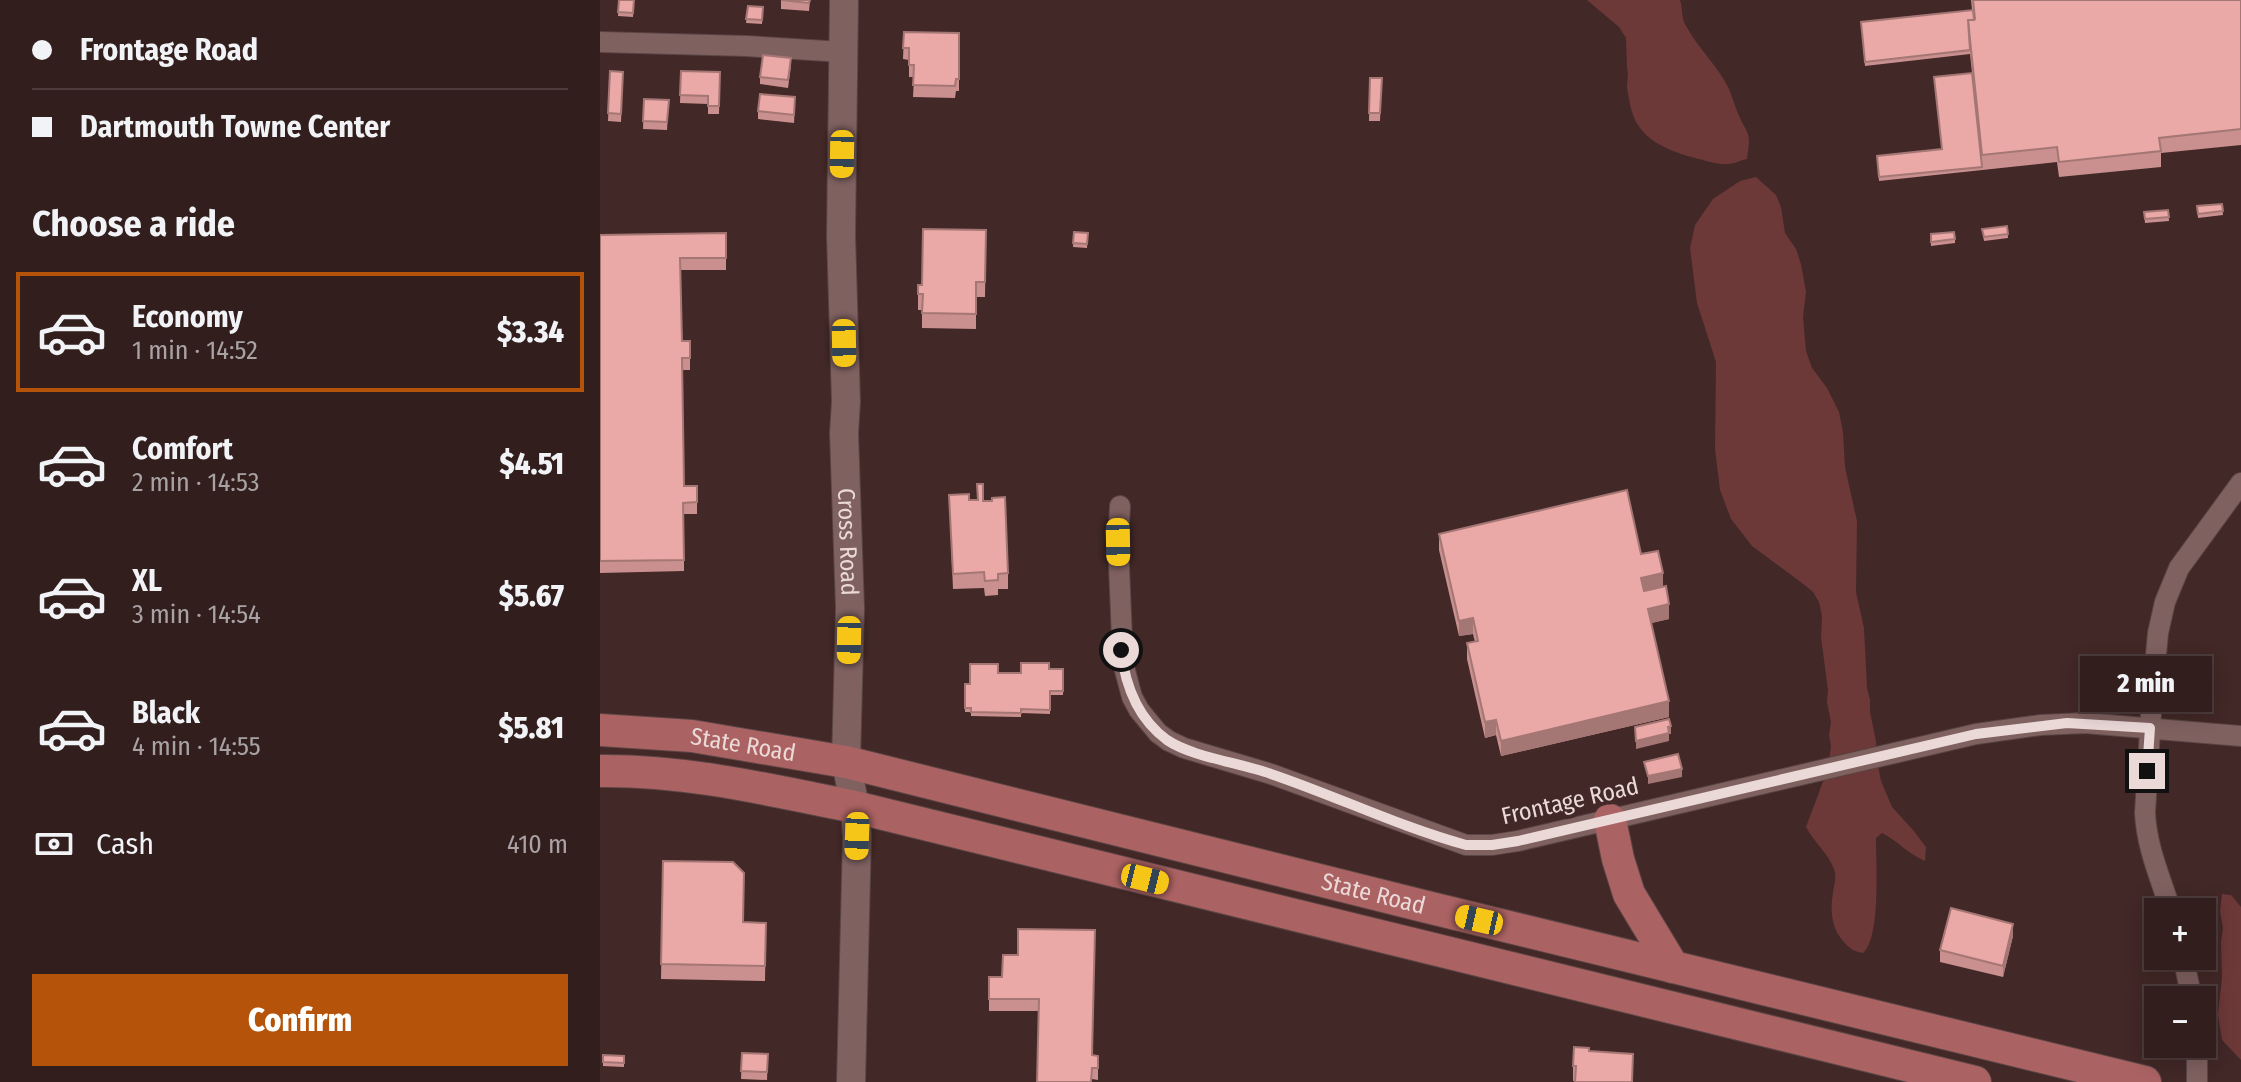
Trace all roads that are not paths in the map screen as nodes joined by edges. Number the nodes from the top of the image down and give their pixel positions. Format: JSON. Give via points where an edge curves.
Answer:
{"nodes":[{"id":1,"x":844,"y":0,"type":"edge"},
{"id":2,"x":600,"y":42,"type":"edge"},
{"id":3,"x":843,"y":52,"type":"junction"},
{"id":4,"x":2241,"y":483,"type":"edge"},
{"id":5,"x":1120,"y":506,"type":"dead end"},
{"id":6,"x":2150,"y":728,"type":"junction"},
{"id":7,"x":600,"y":730,"type":"edge"},
{"id":8,"x":2241,"y":736,"type":"edge"},
{"id":9,"x":846,"y":762,"type":"junction"},
{"id":10,"x":600,"y":771,"type":"edge"},
{"id":11,"x":855,"y":807,"type":"junction"},
{"id":12,"x":1610,"y":820,"type":"junction"},
{"id":13,"x":2166,"y":898,"type":"edge"},
{"id":14,"x":1673,"y":967,"type":"junction"},
{"id":15,"x":2197,"y":1058,"type":"edge"},
{"id":16,"x":1970,"y":1081,"type":"edge"},
{"id":17,"x":851,"y":1082,"type":"edge"},
{"id":18,"x":2145,"y":1082,"type":"edge"},
{"id":19,"x":2197,"y":1082,"type":"edge"}],
"edges":[{"from":1,"to":3,"type":"street","name":"Cross Road"},
{"from":2,"to":3,"type":"street"},
{"from":3,"to":9,"type":"street","name":"Cross Road","via":[[841,235],[850,608]]},
{"from":4,"to":6,"type":"street","via":[[2171,586],[2158,633]]},
{"from":5,"to":12,"type":"street","name":"Frontage Road","via":[[1123,663],[1139,710],[1169,741],[1466,845],[1518,841]]},
{"from":6,"to":8,"type":"street","name":"Frontage Road"},
{"from":6,"to":12,"type":"street","name":"Frontage Road","via":[[2067,723],[1976,734]]},
{"from":6,"to":13,"type":"street","via":[[2146,829]]},
{"from":7,"to":9,"type":"main road","name":"State Road","via":[[692,736]]},
{"from":9,"to":11,"type":"street","name":"Cross Road"},
{"from":9,"to":14,"type":"main road","name":"State Road"},
{"from":10,"to":11,"type":"main road","name":"State Road","via":[[713,779]]},
{"from":11,"to":16,"type":"main road","name":"State Road"},
{"from":11,"to":17,"type":"street","name":"Cross Road"},
{"from":12,"to":14,"type":"main road","via":[[1629,894]]},
{"from":14,"to":18,"type":"main road","name":"State Road"},
{"from":15,"to":19,"type":"street"}]}
